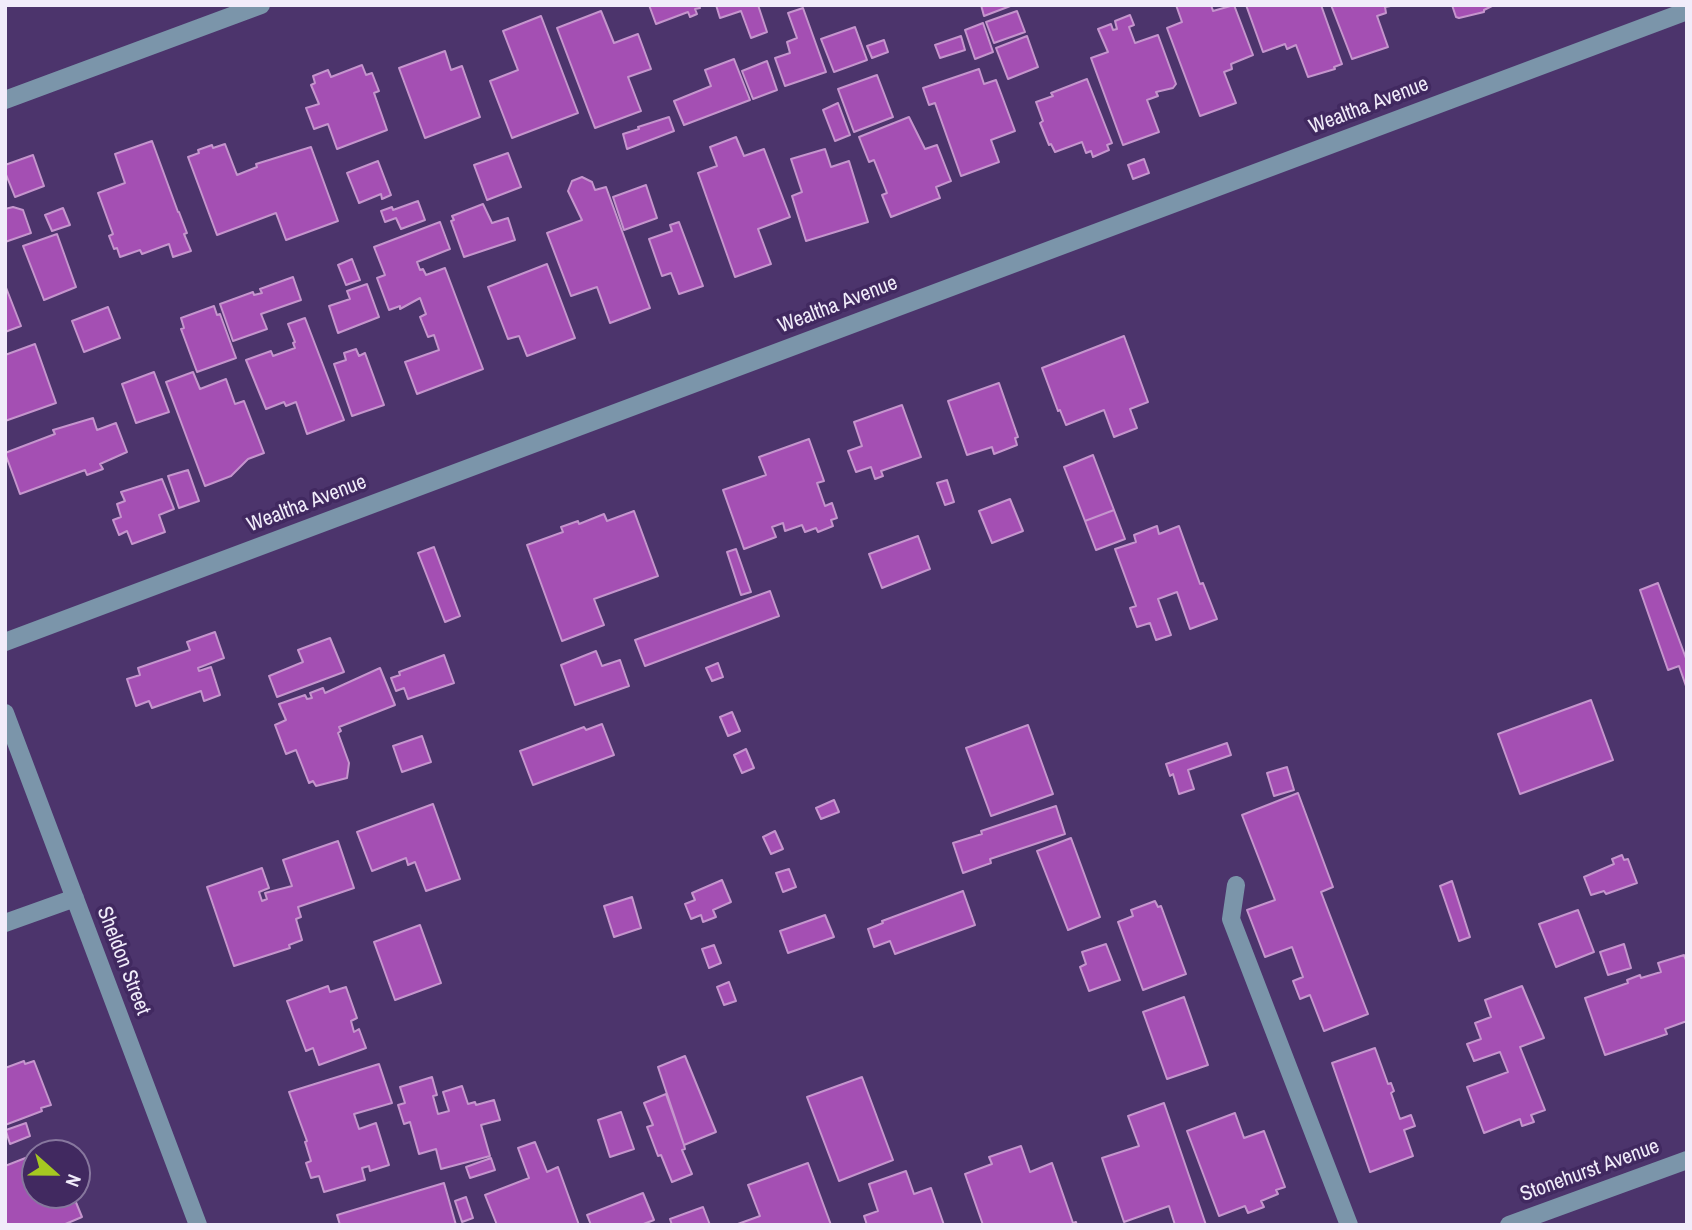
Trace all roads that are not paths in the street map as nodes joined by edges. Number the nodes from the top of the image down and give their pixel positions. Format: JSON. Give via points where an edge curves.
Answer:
{"nodes":[{"id":1,"x":261,"y":5,"type":"edge"},
{"id":2,"x":1687,"y":11,"type":"edge"},
{"id":3,"x":5,"y":100,"type":"edge"},
{"id":4,"x":5,"y":642,"type":"edge"},
{"id":5,"x":5,"y":713,"type":"edge"},
{"id":6,"x":1236,"y":885,"type":"dead end"},
{"id":7,"x":75,"y":898,"type":"junction"},
{"id":8,"x":5,"y":923,"type":"edge"},
{"id":9,"x":1687,"y":1160,"type":"edge"},
{"id":10,"x":198,"y":1225,"type":"edge"},
{"id":11,"x":1349,"y":1225,"type":"edge"},
{"id":12,"x":1509,"y":1225,"type":"edge"}],
"edges":[{"from":1,"to":3,"type":"street"},
{"from":2,"to":4,"type":"street","name":"Wealtha Avenue"},
{"from":5,"to":7,"type":"street","name":"Sheldon Street"},
{"from":6,"to":11,"type":"street","via":[[1231,919]]},
{"from":7,"to":8,"type":"street"},
{"from":7,"to":10,"type":"street","name":"Sheldon Street"},
{"from":9,"to":12,"type":"street","name":"Stonehurst Avenue"}]}
